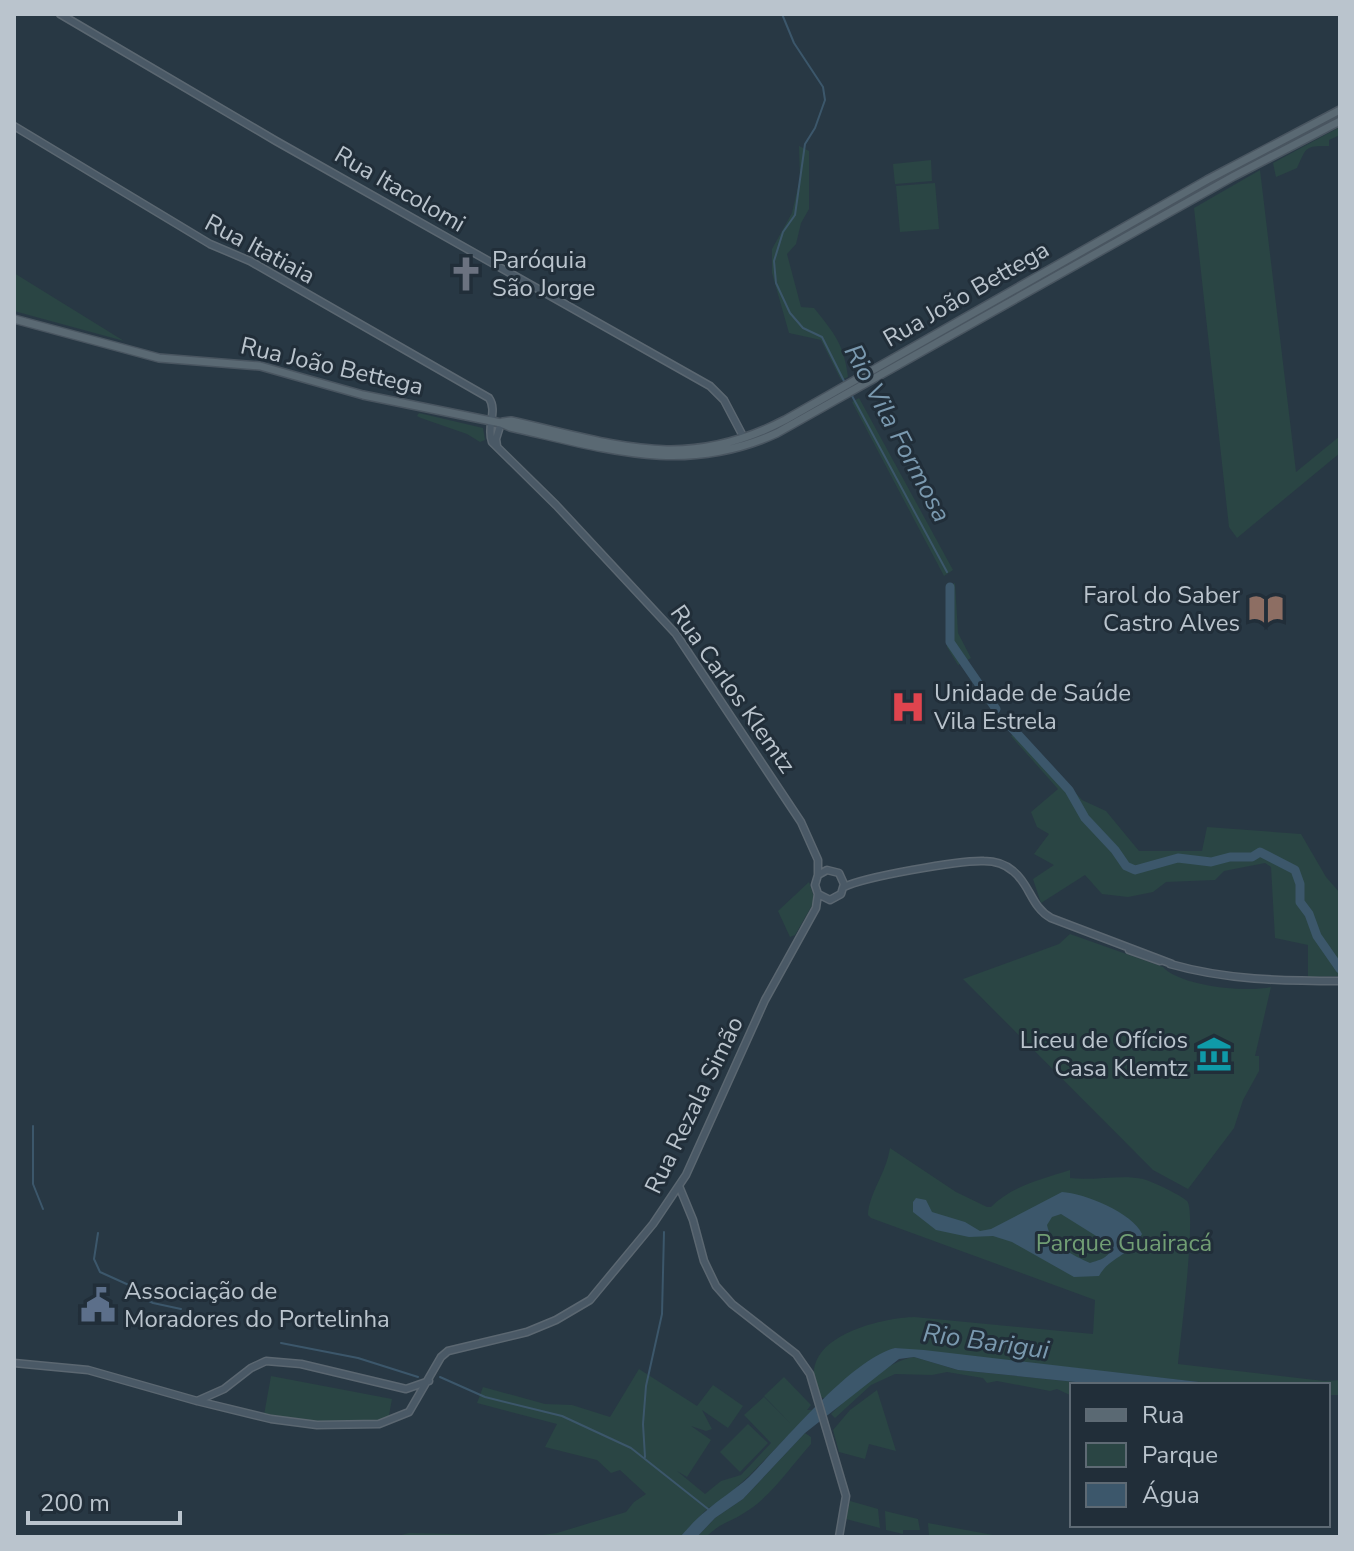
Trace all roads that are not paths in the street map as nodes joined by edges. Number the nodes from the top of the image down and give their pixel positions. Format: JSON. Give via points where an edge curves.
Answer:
{"nodes":[{"id":1,"x":60,"y":14,"type":"edge"},
{"id":2,"x":1340,"y":110,"type":"edge"},
{"id":3,"x":1340,"y":121,"type":"edge"},
{"id":4,"x":14,"y":126,"type":"edge"},
{"id":5,"x":1240,"y":162,"type":"junction"},
{"id":6,"x":1229,"y":168,"type":"junction"},
{"id":7,"x":1245,"y":171,"type":"junction"},
{"id":8,"x":1234,"y":176,"type":"junction"},
{"id":9,"x":1047,"y":270,"type":"junction"},
{"id":10,"x":1051,"y":279,"type":"junction"},
{"id":11,"x":14,"y":319,"type":"edge"},
{"id":12,"x":956,"y":328,"type":"junction"},
{"id":13,"x":848,"y":388,"type":"junction"},
{"id":14,"x":492,"y":400,"type":"joint"},
{"id":15,"x":491,"y":421,"type":"junction"},
{"id":16,"x":501,"y":423,"type":"junction"},
{"id":17,"x":744,"y":438,"type":"junction"},
{"id":18,"x":499,"y":449,"type":"junction"},
{"id":19,"x":730,"y":449,"type":"junction"},
{"id":20,"x":818,"y":860,"type":"junction"},
{"id":21,"x":827,"y":870,"type":"junction"},
{"id":22,"x":818,"y":875,"type":"junction"},
{"id":23,"x":844,"y":883,"type":"junction"},
{"id":24,"x":818,"y":894,"type":"junction"},
{"id":25,"x":826,"y":899,"type":"junction"},
{"id":26,"x":816,"y":908,"type":"junction"},
{"id":27,"x":1340,"y":981,"type":"edge"},
{"id":28,"x":679,"y":1186,"type":"junction"},
{"id":29,"x":14,"y":1363,"type":"edge"},
{"id":30,"x":429,"y":1381,"type":"junction"},
{"id":31,"x":224,"y":1389,"type":"junction"},
{"id":32,"x":406,"y":1389,"type":"junction"},
{"id":33,"x":197,"y":1401,"type":"junction"},
{"id":34,"x":414,"y":1406,"type":"junction"},
{"id":35,"x":221,"y":1407,"type":"junction"},
{"id":36,"x":839,"y":1537,"type":"edge"}],
"edges":[{"from":1,"to":17,"type":"main road","name":"Rua Itacolomi","via":[[710,386],[724,400]]},
{"from":2,"to":5,"type":"main road","name":"Rua João Bettega"},
{"from":3,"to":7,"type":"main road","name":"Rua João Bettega"},
{"from":4,"to":14,"type":"main road","name":"Rua Itatiaia","via":[[210,244],[250,261]]},
{"from":5,"to":6,"type":"main road","name":"Rua João Bettega"},
{"from":5,"to":7,"type":"main road"},
{"from":6,"to":8,"type":"main road"},
{"from":6,"to":9,"type":"main road","name":"Rua João Bettega"},
{"from":7,"to":8,"type":"main road","name":"Rua João Bettega"},
{"from":8,"to":10,"type":"main road","name":"Rua João Bettega"},
{"from":9,"to":10,"type":"main road"},
{"from":9,"to":12,"type":"main road","name":"Rua João Bettega"},
{"from":10,"to":12,"type":"main road","name":"Rua João Bettega"},
{"from":11,"to":15,"type":"main road","name":"Rua João Bettega","via":[[159,358],[260,366],[363,395]]},
{"from":12,"to":13,"type":"main road","name":"Rua João Bettega"},
{"from":13,"to":17,"type":"main road","name":"Rua João Bettega"},
{"from":13,"to":19,"type":"main road","name":"Rua João Bettega","via":[[771,436]]},
{"from":14,"to":15,"type":"main road","name":"Rua Carlos Klemtz"},
{"from":15,"to":16,"type":"main road","name":"Rua João Bettega"},
{"from":15,"to":18,"type":"main road","name":"Rua Carlos Klemtz","via":[[490,438]]},
{"from":16,"to":17,"type":"main road","name":"Rua João Bettega","via":[[662,451],[702,450]]},
{"from":16,"to":18,"type":"main road"},
{"from":16,"to":19,"type":"main road","name":"Rua João Bettega","via":[[642,455],[694,456]]},
{"from":17,"to":19,"type":"main road"},
{"from":18,"to":20,"type":"main road","name":"Rua Carlos Klemtz","via":[[676,634],[798,815]]},
{"from":20,"to":21,"type":"main road","name":"Rua Carlos Klemtz"},
{"from":20,"to":22,"type":"main road","name":"Rua Carlos Klemtz"},
{"from":21,"to":22,"type":"main road"},
{"from":21,"to":23,"type":"main road","via":[[839,873]]},
{"from":22,"to":24,"type":"main road"},
{"from":23,"to":25,"type":"main road","via":[[838,897]]},
{"from":23,"to":27,"type":"main road","via":[[993,862],[1017,875],[1046,916],[1172,964],[1252,980]]},
{"from":24,"to":25,"type":"main road"},
{"from":24,"to":26,"type":"main road","name":"Rua Rezala Simão"},
{"from":25,"to":26,"type":"main road","name":"Rua Rezala Simão"},
{"from":26,"to":28,"type":"main road","name":"Rua Rezala Simão","via":[[765,1000]]},
{"from":28,"to":30,"type":"main road","name":"Rua Rezala Simão","via":[[590,1300],[527,1332],[448,1351]]},
{"from":28,"to":36,"type":"main road","via":[[716,1286],[800,1358],[810,1374],[846,1496]]},
{"from":29,"to":33,"type":"main road","via":[[80,1368]]},
{"from":30,"to":32,"type":"main road"},
{"from":30,"to":34,"type":"main road","name":"Rua Rezala Simão"},
{"from":31,"to":32,"type":"main road","via":[[266,1361],[284,1361]]},
{"from":31,"to":33,"type":"main road"},
{"from":31,"to":35,"type":"main road"},
{"from":32,"to":34,"type":"main road"},
{"from":33,"to":35,"type":"main road"},
{"from":34,"to":35,"type":"main road","via":[[379,1424],[317,1425]]}]}
